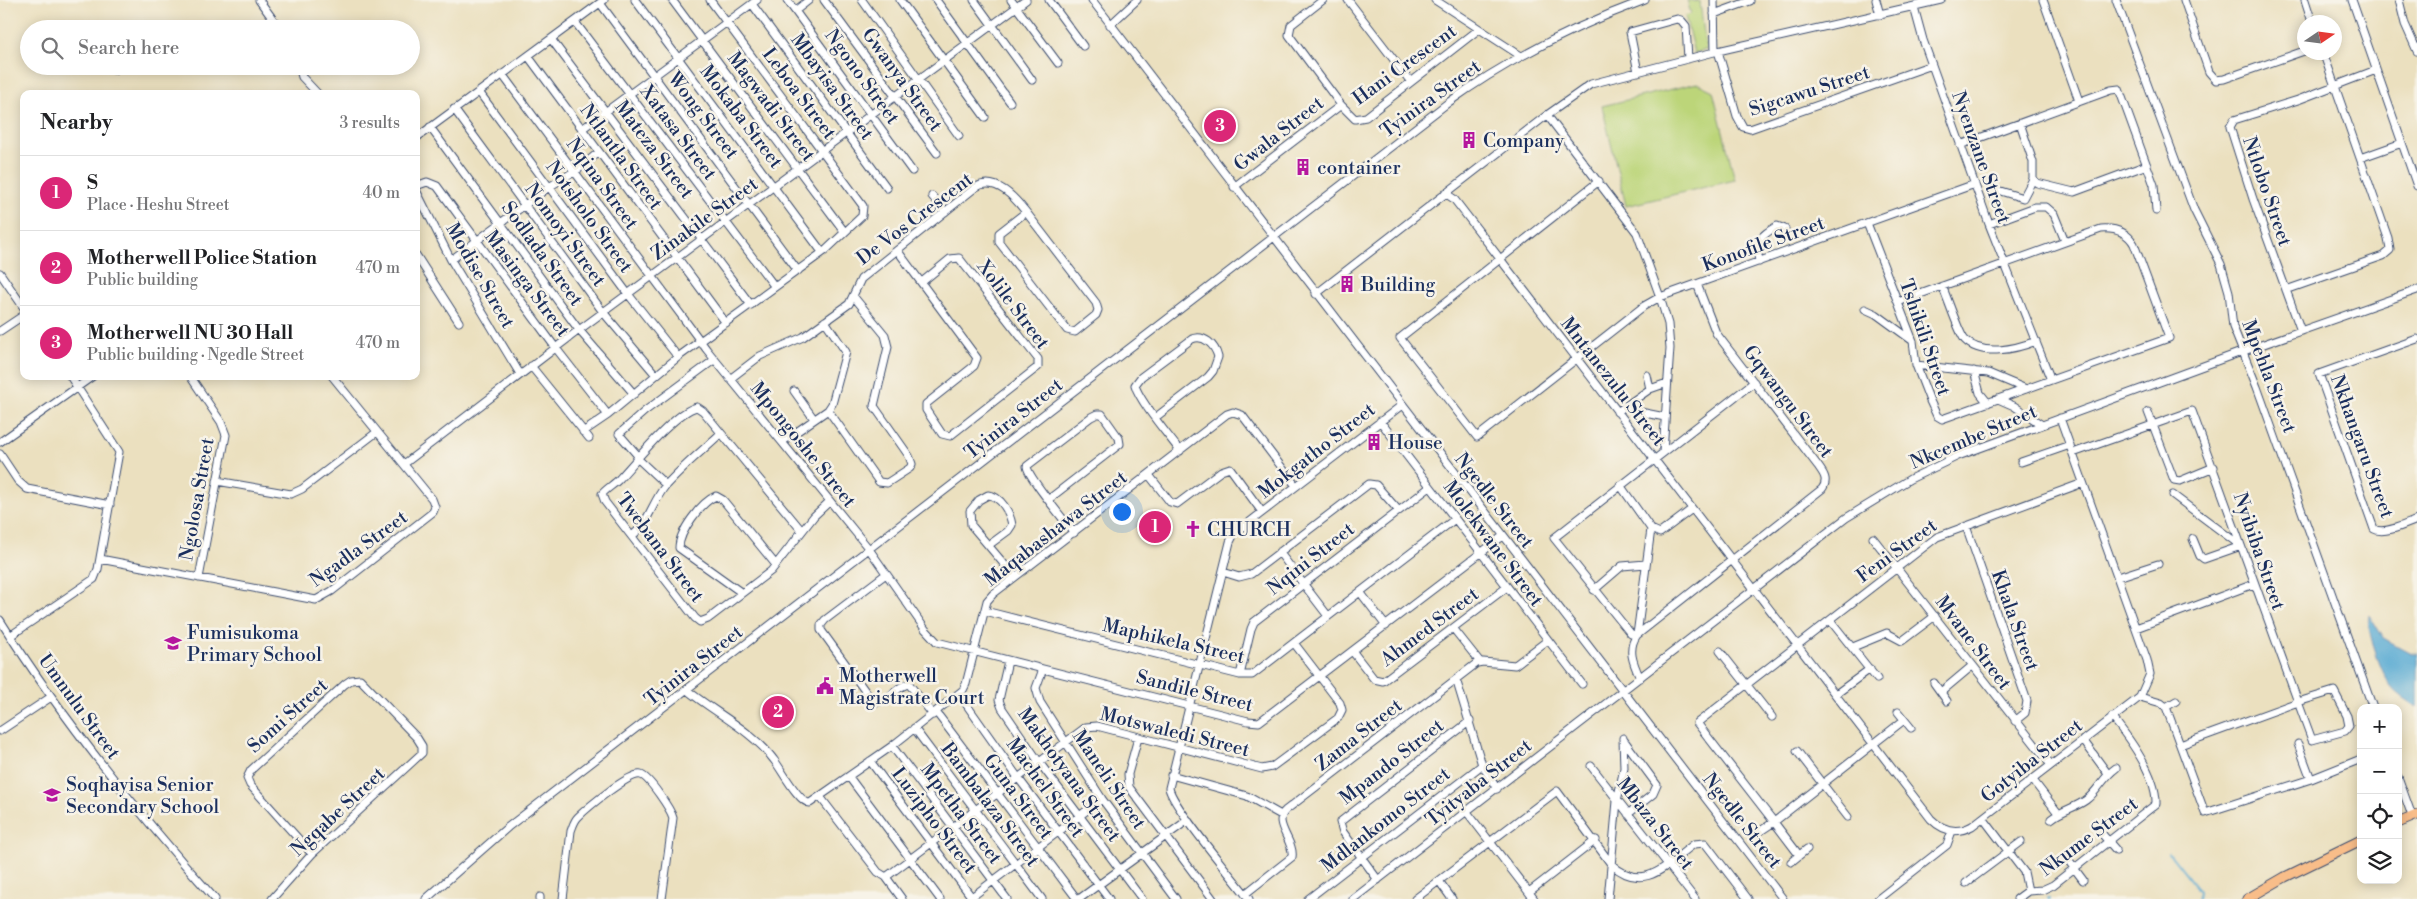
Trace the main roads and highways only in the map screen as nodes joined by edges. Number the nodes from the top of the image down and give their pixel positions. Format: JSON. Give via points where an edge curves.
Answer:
{"nodes":[{"id":1,"x":2415,"y":816,"type":"edge"},
{"id":2,"x":2402,"y":821,"type":"edge"},
{"id":3,"x":2357,"y":842,"type":"edge"},
{"id":4,"x":2246,"y":899,"type":"edge"}],
"edges":[{"from":1,"to":2,"type":"main road"},
{"from":3,"to":4,"type":"main road"}]}
